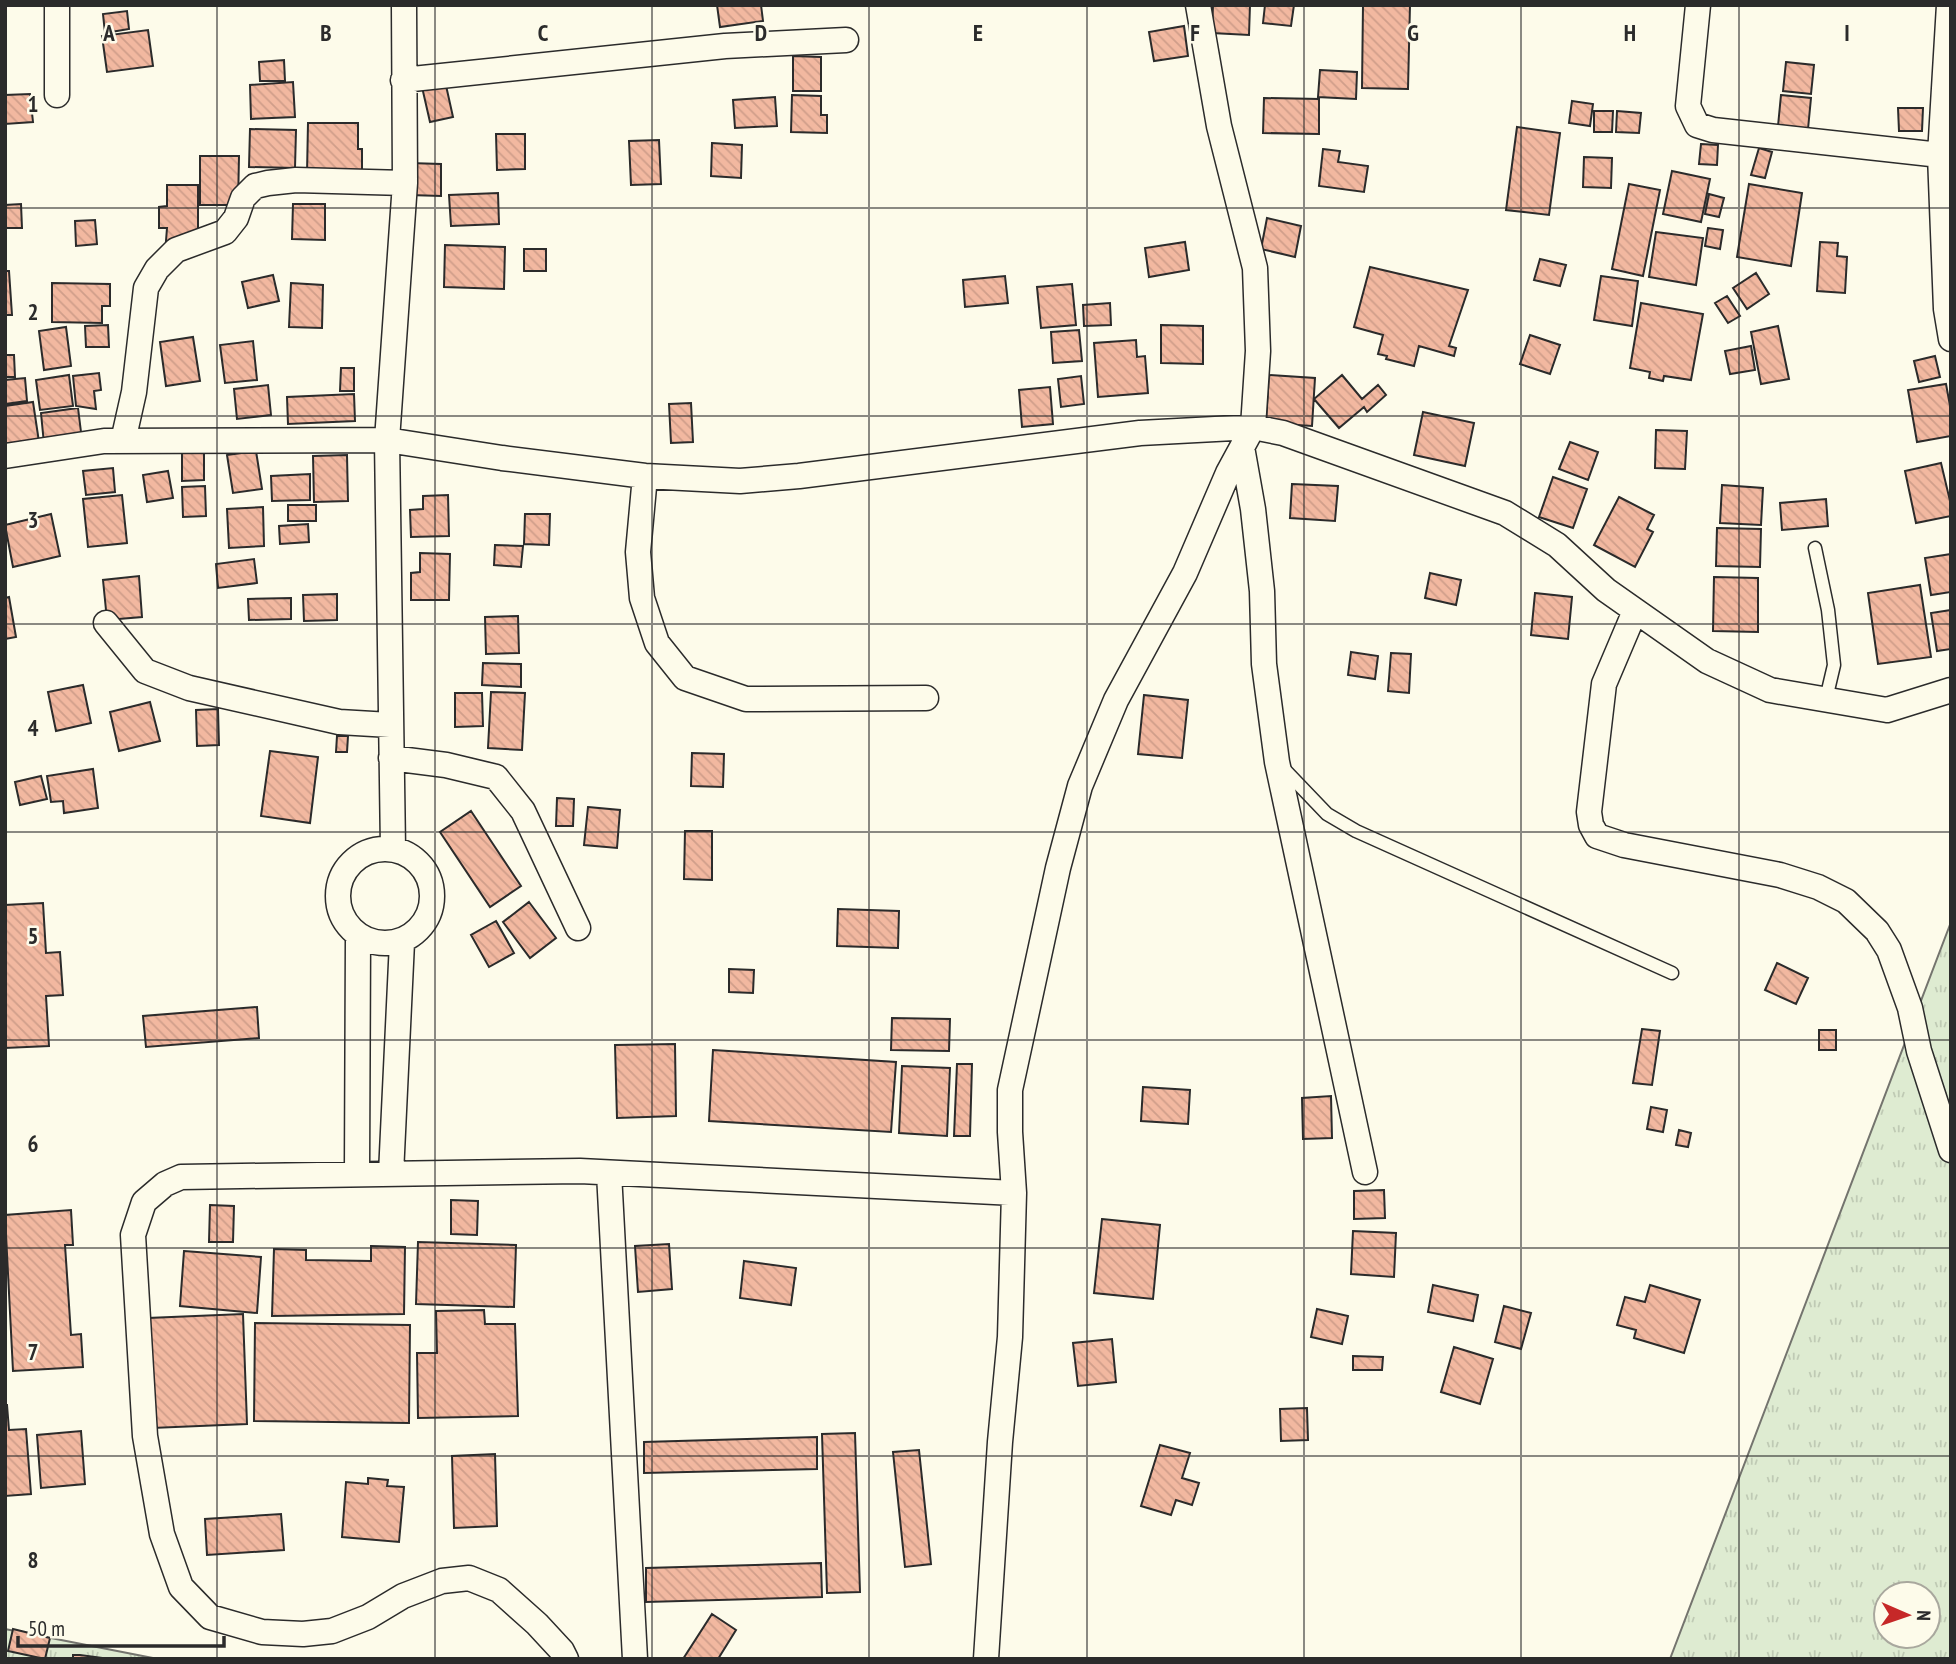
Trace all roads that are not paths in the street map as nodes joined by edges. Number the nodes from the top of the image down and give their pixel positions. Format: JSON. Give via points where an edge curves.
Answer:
{"nodes":[{"id":1,"x":57,"y":5,"type":"edge"},
{"id":2,"x":404,"y":5,"type":"edge"},
{"id":3,"x":1198,"y":5,"type":"edge"},
{"id":4,"x":1698,"y":5,"type":"edge"},
{"id":5,"x":1950,"y":5,"type":"edge"},
{"id":6,"x":846,"y":40,"type":"dead end"},
{"id":7,"x":403,"y":80,"type":"junction"},
{"id":8,"x":57,"y":95,"type":"dead end"},
{"id":9,"x":1940,"y":155,"type":"junction"},
{"id":10,"x":405,"y":183,"type":"junction"},
{"id":11,"x":1951,"y":339,"type":"edge"},
{"id":12,"x":1247,"y":437,"type":"junction"},
{"id":13,"x":387,"y":440,"type":"junction"},
{"id":14,"x":123,"y":441,"type":"junction"},
{"id":15,"x":5,"y":456,"type":"edge"},
{"id":16,"x":645,"y":476,"type":"junction"},
{"id":17,"x":1815,"y":548,"type":"dead end"},
{"id":18,"x":1635,"y":611,"type":"junction"},
{"id":19,"x":106,"y":624,"type":"dead end"},
{"id":20,"x":1951,"y":671,"type":"edge"},
{"id":21,"x":1951,"y":690,"type":"edge"},
{"id":22,"x":926,"y":698,"type":"dead end"},
{"id":23,"x":1825,"y":699,"type":"junction"},
{"id":24,"x":1888,"y":710,"type":"junction"},
{"id":25,"x":390,"y":725,"type":"junction"},
{"id":26,"x":391,"y":758,"type":"junction"},
{"id":27,"x":1277,"y":762,"type":"junction"},
{"id":28,"x":393,"y":849,"type":"junction"},
{"id":29,"x":578,"y":928,"type":"dead end"},
{"id":30,"x":358,"y":936,"type":"junction"},
{"id":31,"x":402,"y":942,"type":"junction"},
{"id":32,"x":1672,"y":973,"type":"dead end"},
{"id":33,"x":1951,"y":1150,"type":"edge"},
{"id":34,"x":609,"y":1172,"type":"junction"},
{"id":35,"x":1365,"y":1172,"type":"dead end"},
{"id":36,"x":357,"y":1174,"type":"junction"},
{"id":37,"x":391,"y":1174,"type":"junction"},
{"id":38,"x":1014,"y":1193,"type":"junction"},
{"id":39,"x":566,"y":1659,"type":"edge"},
{"id":40,"x":635,"y":1659,"type":"edge"},
{"id":41,"x":986,"y":1659,"type":"edge"}],
"edges":[{"from":1,"to":8,"type":"street"},
{"from":2,"to":7,"type":"street"},
{"from":3,"to":12,"type":"street","via":[[1219,127],[1255,268],[1258,351]]},
{"from":4,"to":9,"type":"street","via":[[1688,106],[1697,125]]},
{"from":5,"to":9,"type":"street"},
{"from":6,"to":7,"type":"street","via":[[725,46]]},
{"from":7,"to":10,"type":"street"},
{"from":9,"to":11,"type":"street"},
{"from":10,"to":13,"type":"street"},
{"from":10,"to":14,"type":"street","via":[[268,183],[243,198],[225,232],[176,250],[146,288],[134,392]]},
{"from":12,"to":16,"type":"street","via":[[1129,434],[740,481]]},
{"from":12,"to":18,"type":"street","via":[[1283,433],[1505,513],[1557,545]]},
{"from":12,"to":27,"type":"street","via":[[1264,664]]},
{"from":12,"to":38,"type":"street","via":[[1185,573],[1116,700],[1080,786],[1010,1090]]},
{"from":13,"to":14,"type":"street"},
{"from":13,"to":16,"type":"street"},
{"from":13,"to":25,"type":"street"},
{"from":14,"to":15,"type":"street"},
{"from":16,"to":22,"type":"street","via":[[638,552],[642,598],[657,643],[685,678],[746,699]]},
{"from":17,"to":23,"type":"lane","via":[[1833,665]]},
{"from":18,"to":23,"type":"street","via":[[1707,661],[1770,690]]},
{"from":18,"to":33,"type":"street","via":[[1604,684],[1589,812],[1597,836],[1780,875],[1846,901],[1877,931],[1889,950]]},
{"from":19,"to":25,"type":"street","via":[[145,671],[189,688],[339,722]]},
{"from":20,"to":24,"type":"street"},
{"from":21,"to":24,"type":"street"},
{"from":23,"to":24,"type":"street"},
{"from":25,"to":26,"type":"street"},
{"from":26,"to":28,"type":"street"},
{"from":26,"to":29,"type":"street","via":[[496,777],[523,811]]},
{"from":27,"to":32,"type":"lane","via":[[1327,814],[1356,831]]},
{"from":27,"to":35,"type":"street"},
{"from":28,"to":30,"type":"street","via":[[371,850],[352,861],[340,878],[337,900],[344,920]]},
{"from":28,"to":31,"type":"street","via":[[412,856],[426,872],[433,892],[430,913],[419,930]]},
{"from":30,"to":31,"type":"street","via":[[379,944]]},
{"from":30,"to":36,"type":"street"},
{"from":31,"to":37,"type":"street"},
{"from":34,"to":37,"type":"street"},
{"from":34,"to":38,"type":"street"},
{"from":34,"to":40,"type":"street"},
{"from":36,"to":37,"type":"street"},
{"from":36,"to":39,"type":"street","via":[[181,1177],[144,1202],[133,1235],[145,1436],[162,1534],[181,1587],[210,1617],[262,1632],[303,1634],[332,1631],[442,1581],[469,1578],[499,1590],[537,1624]]},
{"from":38,"to":41,"type":"street","via":[[1010,1337]]}]}
